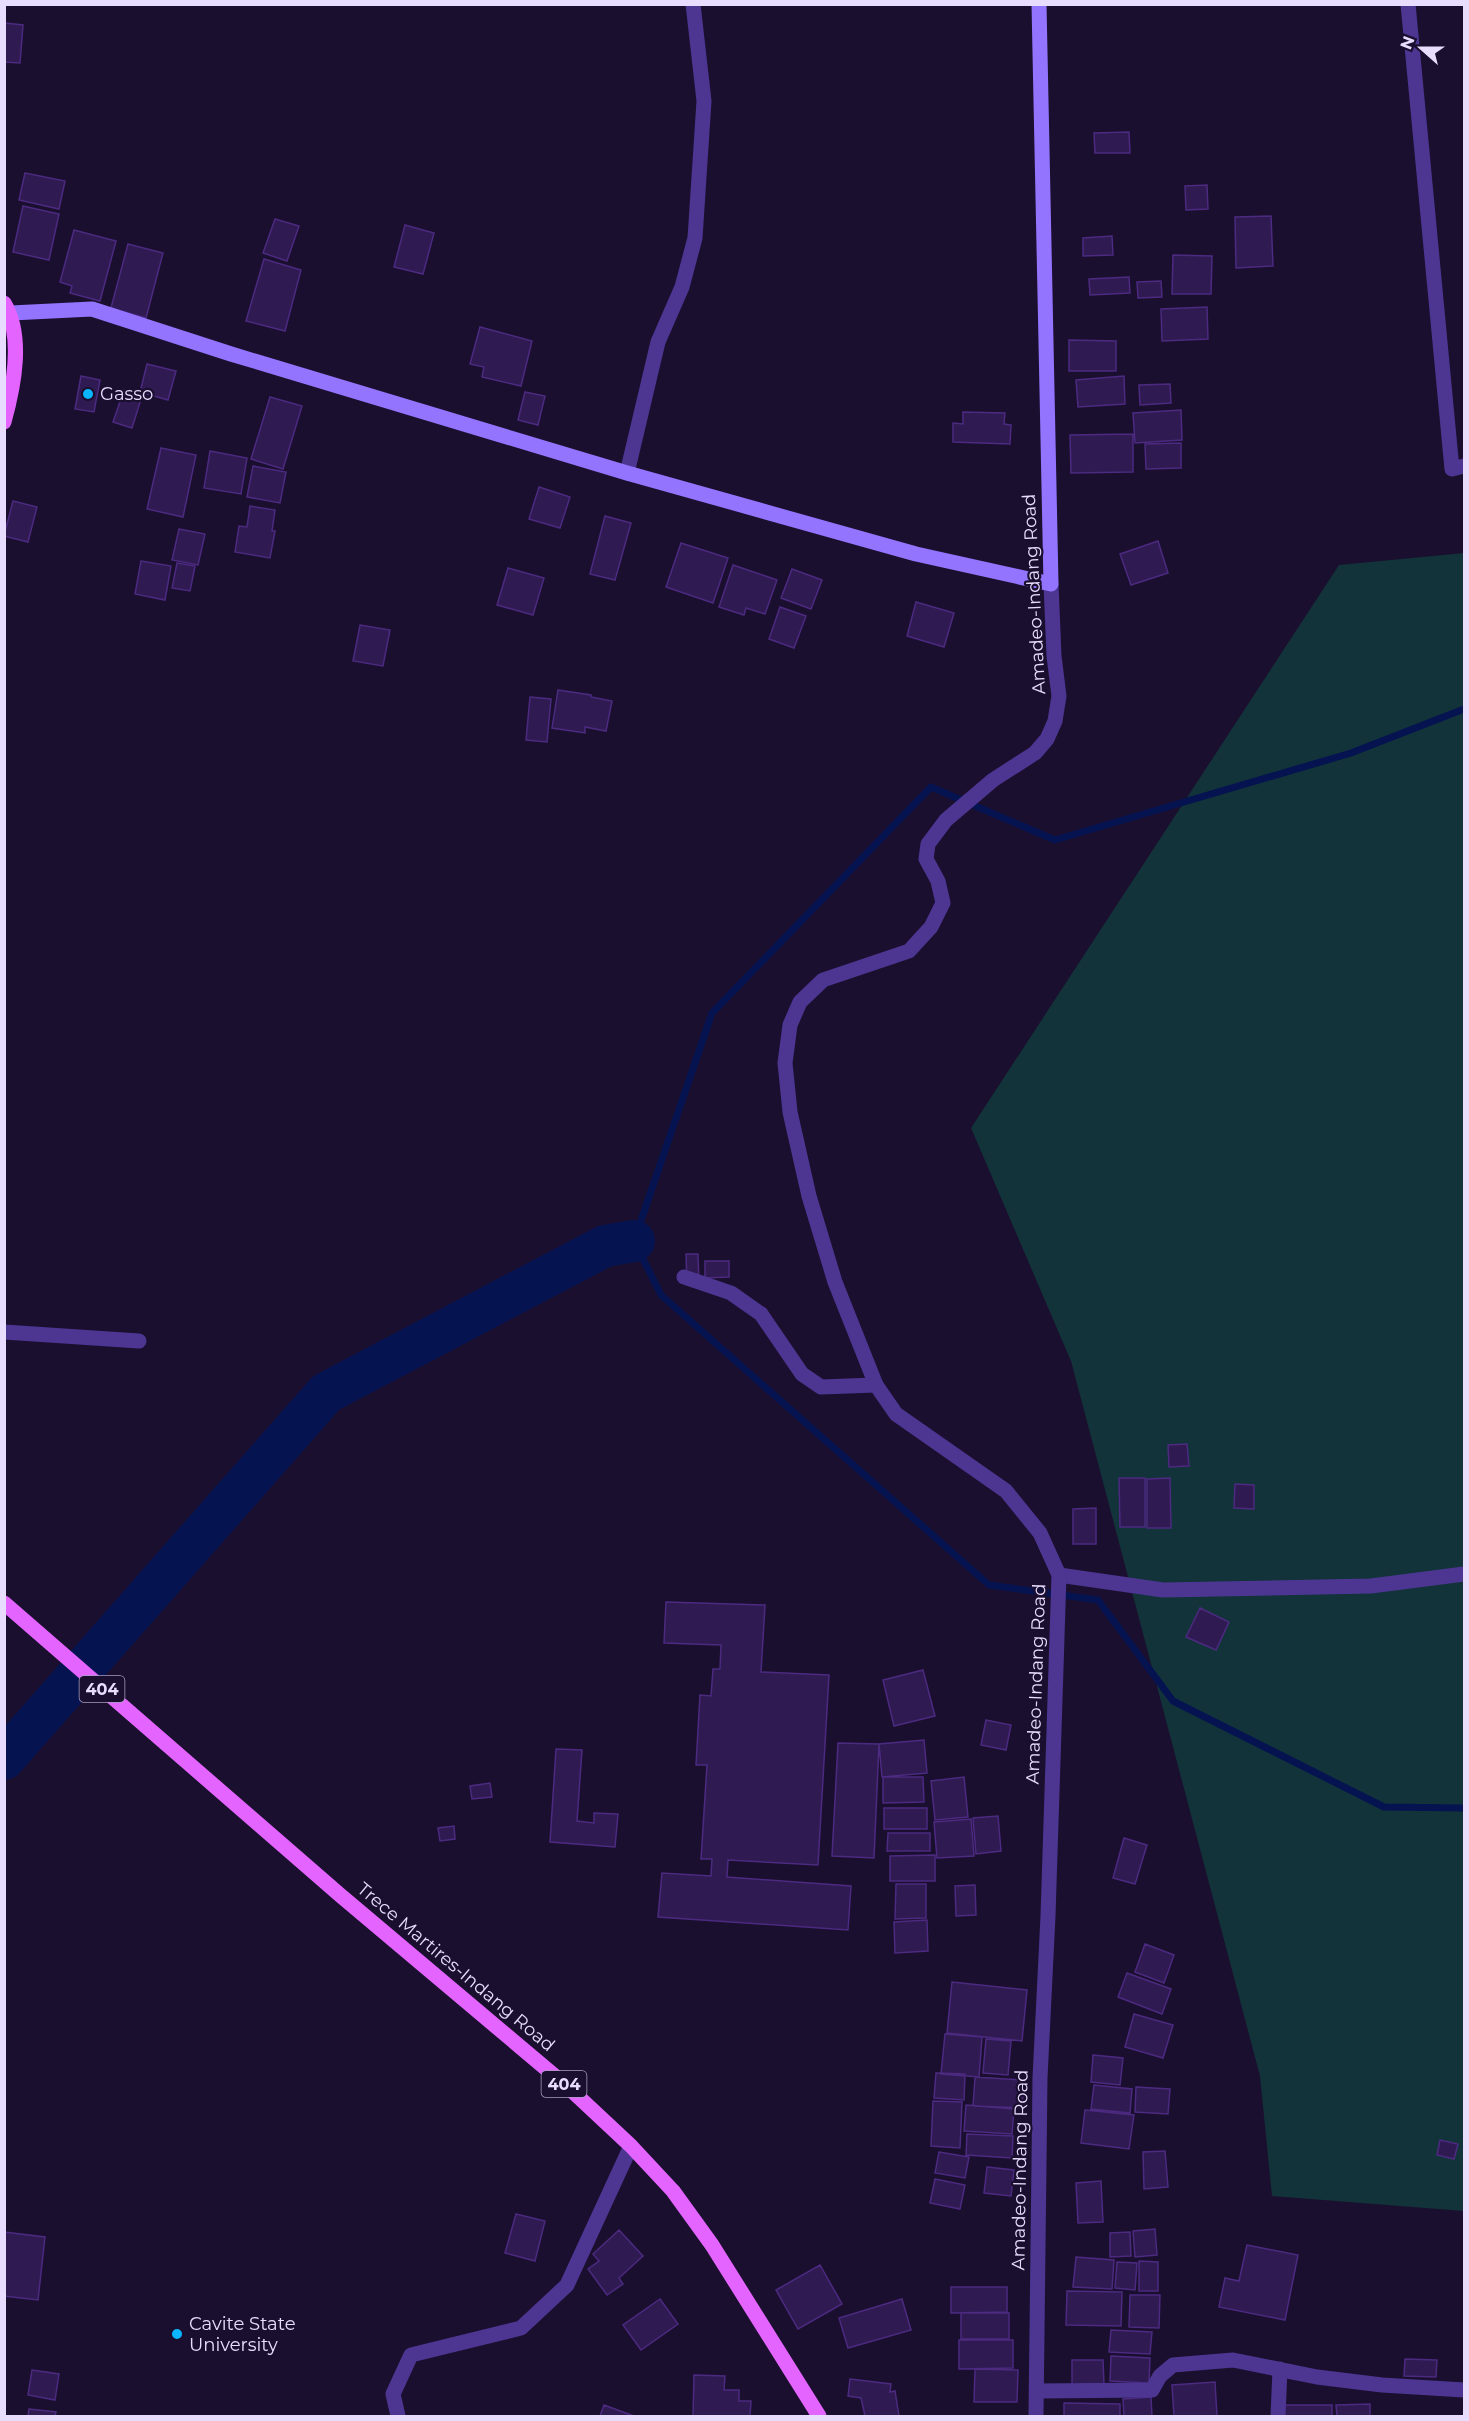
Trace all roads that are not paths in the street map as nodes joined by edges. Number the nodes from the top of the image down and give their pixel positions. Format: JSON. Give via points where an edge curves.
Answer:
{"nodes":[{"id":1,"x":693,"y":4,"type":"edge"},
{"id":2,"x":1039,"y":4,"type":"edge"},
{"id":3,"x":1408,"y":4,"type":"edge"},
{"id":4,"x":8,"y":308,"type":"edge"},
{"id":5,"x":4,"y":422,"type":"edge"},
{"id":6,"x":1464,"y":466,"type":"edge"},
{"id":7,"x":627,"y":473,"type":"junction"},
{"id":8,"x":1051,"y":584,"type":"junction"},
{"id":9,"x":684,"y":1277,"type":"dead end"},
{"id":10,"x":4,"y":1332,"type":"edge"},
{"id":11,"x":139,"y":1341,"type":"dead end"},
{"id":12,"x":876,"y":1385,"type":"junction"},
{"id":13,"x":1464,"y":1574,"type":"edge"},
{"id":14,"x":1060,"y":1579,"type":"junction"},
{"id":15,"x":4,"y":1603,"type":"edge"},
{"id":16,"x":631,"y":2146,"type":"junction"},
{"id":17,"x":1280,"y":2369,"type":"junction"},
{"id":18,"x":1464,"y":2390,"type":"edge"},
{"id":19,"x":1037,"y":2391,"type":"junction"},
{"id":20,"x":398,"y":2416,"type":"edge"},
{"id":21,"x":819,"y":2416,"type":"edge"},
{"id":22,"x":1036,"y":2416,"type":"edge"},
{"id":23,"x":1278,"y":2416,"type":"edge"}],
"edges":[{"from":1,"to":7,"type":"street","via":[[704,101],[695,238],[682,287],[658,342]]},
{"from":2,"to":8,"type":"main road","name":"Amadeo-Indang Road"},
{"from":3,"to":6,"type":"street","via":[[1452,469]]},
{"from":4,"to":5,"type":"main road","via":[[16,351]]},
{"from":4,"to":7,"type":"main road","via":[[93,309]]},
{"from":7,"to":8,"type":"main road","via":[[916,554]]},
{"from":8,"to":12,"type":"street","name":"Amadeo-Indang Road","via":[[1059,696],[1047,739],[1035,753],[993,780],[946,820],[928,844],[926,859],[938,881],[943,903],[931,927],[909,951],[823,980],[800,1002],[790,1025],[785,1063],[790,1112],[809,1196],[835,1282]]},
{"from":9,"to":12,"type":"street","via":[[731,1293],[761,1314],[802,1374],[820,1387]]},
{"from":10,"to":11,"type":"street"},
{"from":12,"to":14,"type":"street","name":"Amadeo-Indang Road","via":[[896,1414],[1006,1491],[1040,1533]]},
{"from":13,"to":14,"type":"street","via":[[1371,1586],[1163,1590]]},
{"from":14,"to":19,"type":"street","name":"Amadeo-Indang Road","via":[[1040,2078]]},
{"from":15,"to":16,"type":"main road","name":"Trece Martires-Indang Road","number":"404"},
{"from":16,"to":20,"type":"street","via":[[567,2285],[521,2328],[411,2355],[393,2394]]},
{"from":16,"to":21,"type":"main road","name":"Trece Martires-Indang Road","number":"404","via":[[674,2191],[707,2236]]},
{"from":17,"to":18,"type":"street","via":[[1382,2385]]},
{"from":17,"to":19,"type":"street","via":[[1233,2360],[1199,2361],[1173,2365],[1152,2390]]},
{"from":17,"to":23,"type":"street"},
{"from":19,"to":22,"type":"street","name":"Amadeo-Indang Road"}]}
